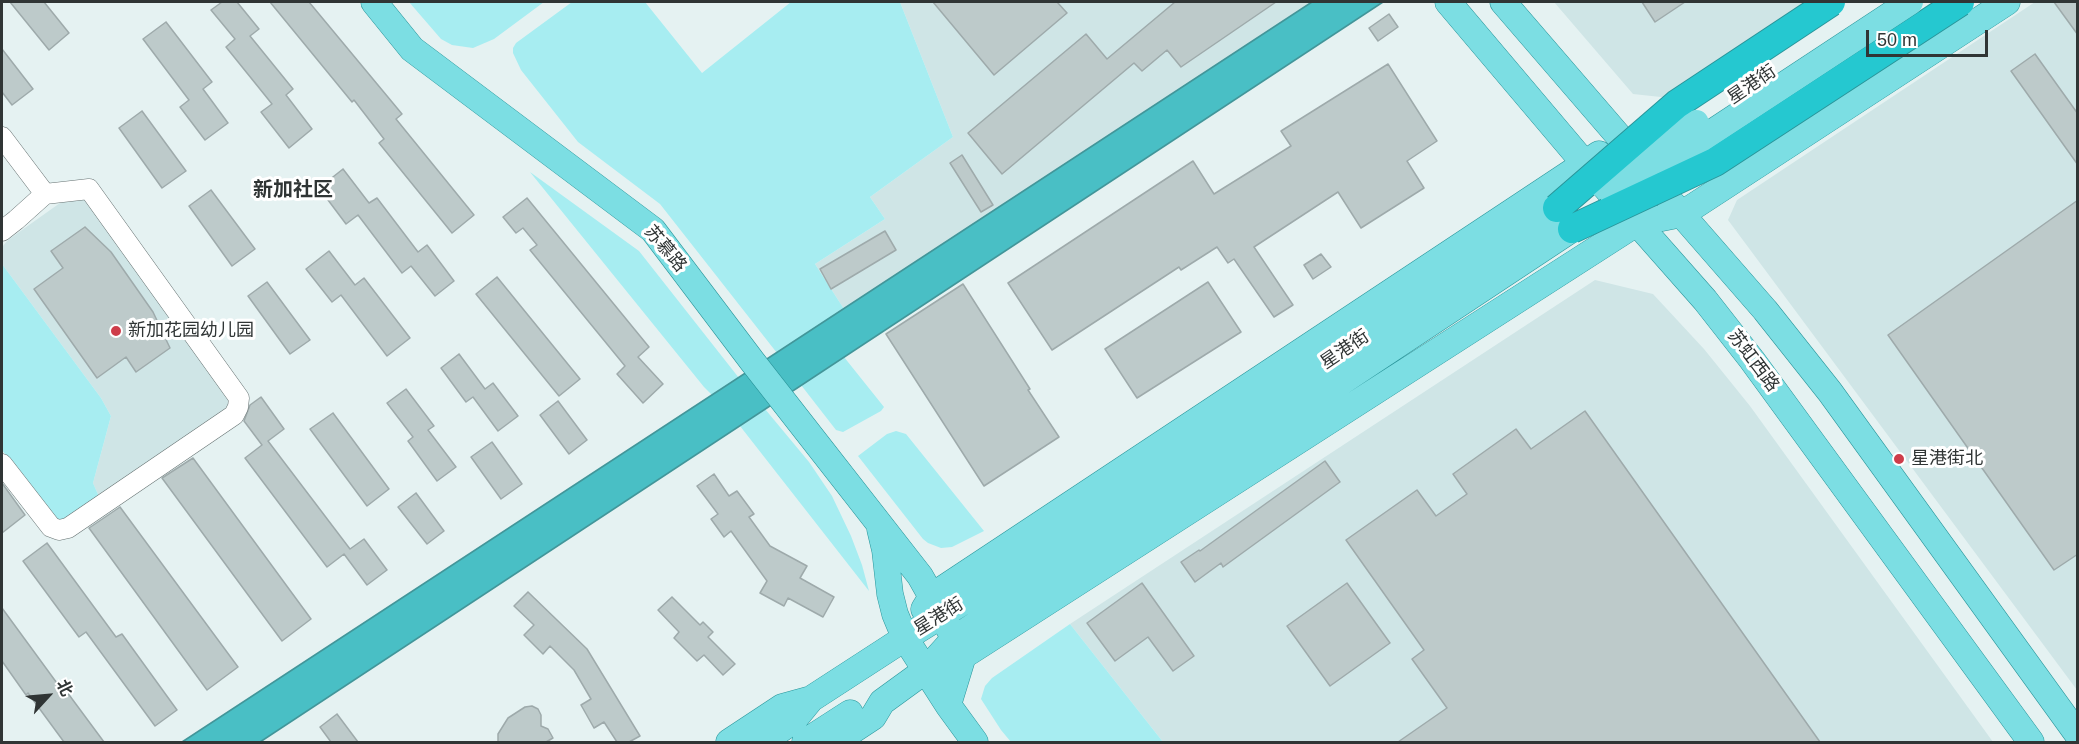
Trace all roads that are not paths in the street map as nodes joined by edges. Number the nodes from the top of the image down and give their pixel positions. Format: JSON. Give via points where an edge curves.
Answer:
{"nodes":[{"id":1,"x":374,"y":2,"type":"edge"},
{"id":2,"x":1448,"y":2,"type":"edge"},
{"id":3,"x":1503,"y":2,"type":"edge"},
{"id":4,"x":1831,"y":2,"type":"edge"},
{"id":5,"x":1878,"y":2,"type":"edge"},
{"id":6,"x":1910,"y":2,"type":"edge"},
{"id":7,"x":1960,"y":2,"type":"edge"},
{"id":8,"x":2007,"y":2,"type":"edge"},
{"id":9,"x":2,"y":137,"type":"edge"},
{"id":10,"x":1622,"y":140,"type":"junction"},
{"id":11,"x":1585,"y":164,"type":"junction"},
{"id":12,"x":45,"y":194,"type":"junction"},
{"id":13,"x":1682,"y":214,"type":"junction"},
{"id":14,"x":1564,"y":219,"type":"junction"},
{"id":15,"x":1637,"y":223,"type":"junction"},
{"id":16,"x":2,"y":231,"type":"edge"},
{"id":17,"x":2,"y":464,"type":"edge"},
{"id":18,"x":879,"y":523,"type":"junction"},
{"id":19,"x":937,"y":605,"type":"junction"},
{"id":20,"x":905,"y":638,"type":"junction"},
{"id":21,"x":958,"y":647,"type":"junction"},
{"id":22,"x":926,"y":670,"type":"junction"},
{"id":23,"x":812,"y":699,"type":"junction"},
{"id":24,"x":882,"y":702,"type":"junction"},
{"id":25,"x":948,"y":705,"type":"junction"},
{"id":26,"x":2078,"y":735,"type":"edge"},
{"id":27,"x":729,"y":742,"type":"edge"},
{"id":28,"x":762,"y":742,"type":"edge"},
{"id":29,"x":806,"y":742,"type":"edge"},
{"id":30,"x":836,"y":742,"type":"edge"},
{"id":31,"x":975,"y":742,"type":"edge"},
{"id":32,"x":2031,"y":742,"type":"edge"}],
"edges":[{"from":1,"to":18,"type":"main road","name":"苏慕路","via":[[412,49],[653,230]]},
{"from":2,"to":11,"type":"main road","name":"苏虹西路"},
{"from":3,"to":10,"type":"main road"},
{"from":4,"to":14,"type":"highway","bridge":true,"via":[[1677,104]]},
{"from":5,"to":14,"type":"main road","name":"星港街","bridge":true,"via":[[1694,125]]},
{"from":6,"to":14,"type":"main road","name":"星港街","bridge":true,"via":[[1702,138]]},
{"from":7,"to":14,"type":"highway","bridge":true,"via":[[1715,162]]},
{"from":8,"to":13,"type":"main road"},
{"from":9,"to":12,"type":"street"},
{"from":10,"to":11,"type":"main road"},
{"from":10,"to":13,"type":"main road"},
{"from":11,"to":15,"type":"main road","name":"苏虹西路"},
{"from":11,"to":19,"type":"main road"},
{"from":12,"to":16,"type":"street"},
{"from":12,"to":17,"type":"street","via":[[89,189],[239,398],[238,407],[234,416],[68,528],[59,530],[51,526]]},
{"from":13,"to":15,"type":"main road"},
{"from":13,"to":26,"type":"main road","via":[[1830,392]]},
{"from":14,"to":19,"type":"main road","name":"星港街","via":[[1146,483]]},
{"from":14,"to":21,"type":"main road","name":"星港街"},
{"from":15,"to":21,"type":"main road"},
{"from":15,"to":32,"type":"main road","name":"苏虹西路","via":[[1752,360]]},
{"from":18,"to":19,"type":"main road","name":"苏慕路"},
{"from":18,"to":20,"type":"main road","name":"苏慕路","via":[[890,594]]},
{"from":19,"to":20,"type":"main road"},
{"from":19,"to":21,"type":"main road","name":"苏慕路"},
{"from":20,"to":22,"type":"main road","name":"苏慕路"},
{"from":20,"to":23,"type":"main road","name":"星港街"},
{"from":21,"to":22,"type":"main road"},
{"from":21,"to":25,"type":"main road"},
{"from":22,"to":24,"type":"main road"},
{"from":22,"to":25,"type":"main road","name":"苏慕路"},
{"from":23,"to":27,"type":"main road","name":"星港街","via":[[782,707]]},
{"from":23,"to":28,"type":"main road","name":"星港街","via":[[793,721]]},
{"from":24,"to":29,"type":"main road","via":[[864,704]]},
{"from":24,"to":30,"type":"main road","via":[[873,717]]},
{"from":25,"to":31,"type":"main road","name":"苏慕路"}]}
